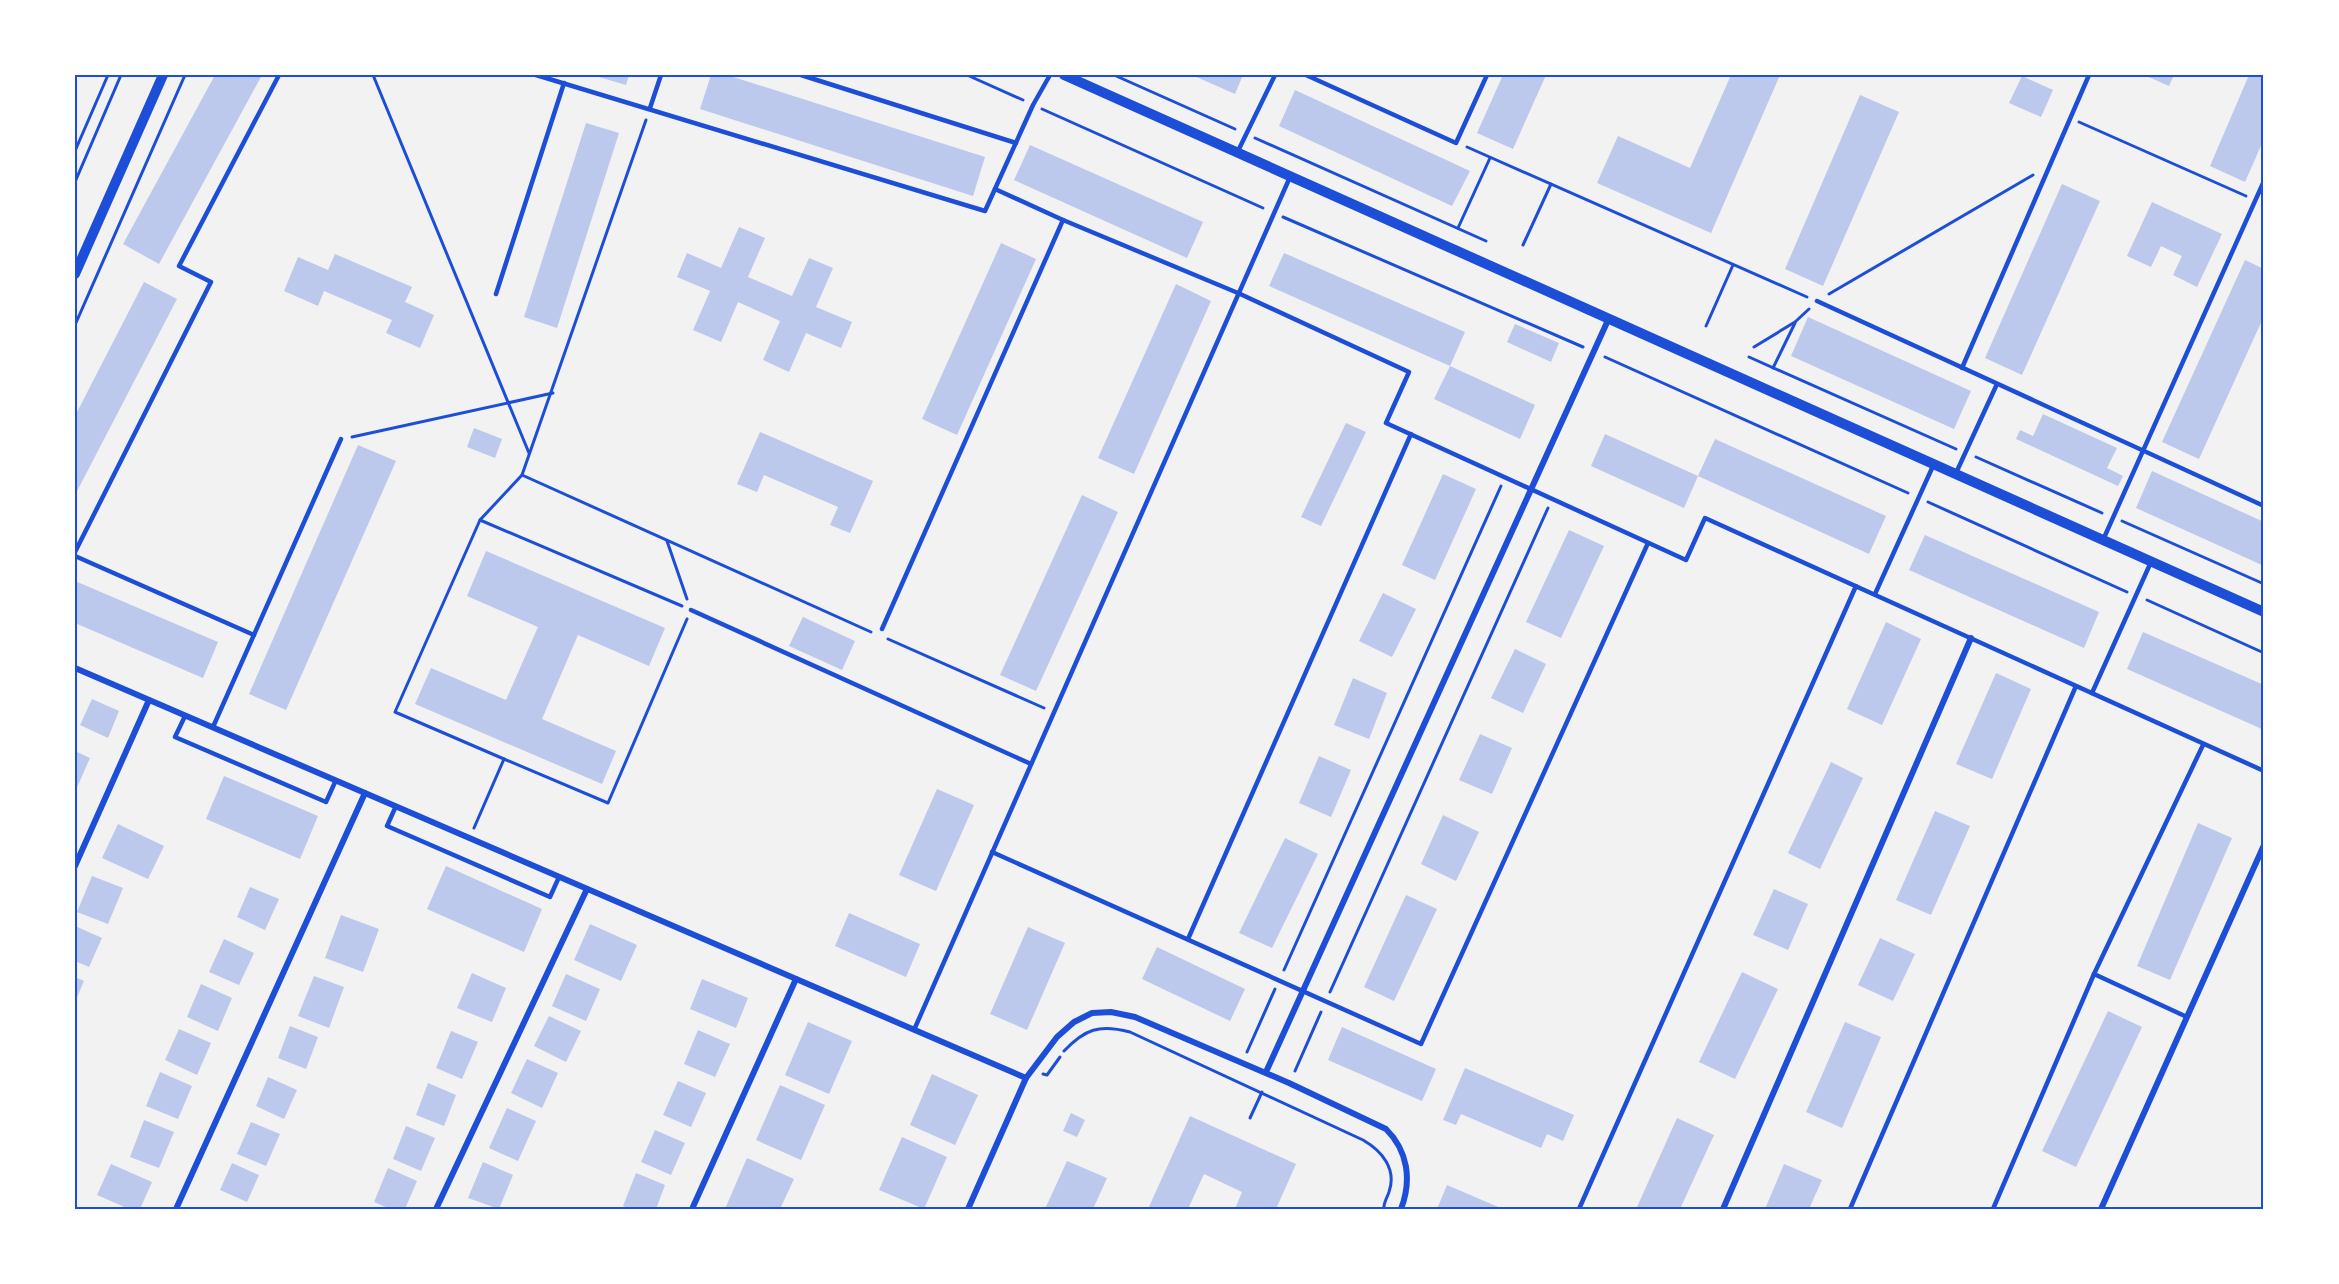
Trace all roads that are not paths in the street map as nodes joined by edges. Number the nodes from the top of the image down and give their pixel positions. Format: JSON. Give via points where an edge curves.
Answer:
{"nodes":[{"id":1,"x":163,"y":75,"type":"edge"},
{"id":2,"x":279,"y":75,"type":"edge"},
{"id":3,"x":536,"y":75,"type":"edge"},
{"id":4,"x":661,"y":75,"type":"edge"},
{"id":5,"x":801,"y":75,"type":"edge"},
{"id":6,"x":1050,"y":75,"type":"edge"},
{"id":7,"x":1064,"y":75,"type":"edge"},
{"id":8,"x":1275,"y":75,"type":"edge"},
{"id":9,"x":1306,"y":75,"type":"edge"},
{"id":10,"x":1487,"y":75,"type":"edge"},
{"id":11,"x":2089,"y":75,"type":"edge"},
{"id":12,"x":564,"y":83,"type":"junction"},
{"id":13,"x":650,"y":108,"type":"junction"},
{"id":14,"x":1016,"y":143,"type":"junction"},
{"id":15,"x":1237,"y":154,"type":"junction"},
{"id":16,"x":1290,"y":177,"type":"junction"},
{"id":17,"x":2264,"y":181,"type":"edge"},
{"id":18,"x":995,"y":189,"type":"junction"},
{"id":19,"x":1063,"y":220,"type":"junction"},
{"id":20,"x":75,"y":274,"type":"edge"},
{"id":21,"x":1238,"y":293,"type":"junction"},
{"id":22,"x":496,"y":294,"type":"dead end"},
{"id":23,"x":1817,"y":302,"type":"road end"},
{"id":24,"x":1609,"y":318,"type":"junction"},
{"id":25,"x":1962,"y":368,"type":"junction"},
{"id":26,"x":1997,"y":384,"type":"junction"},
{"id":27,"x":1411,"y":434,"type":"junction"},
{"id":28,"x":341,"y":439,"type":"road end"},
{"id":29,"x":2144,"y":451,"type":"junction"},
{"id":30,"x":1934,"y":463,"type":"junction"},
{"id":31,"x":1956,"y":473,"type":"junction"},
{"id":32,"x":1531,"y":489,"type":"junction"},
{"id":33,"x":2264,"y":506,"type":"edge"},
{"id":34,"x":2103,"y":540,"type":"junction"},
{"id":35,"x":1648,"y":543,"type":"junction"},
{"id":36,"x":75,"y":554,"type":"edge"},
{"id":37,"x":2151,"y":562,"type":"junction"},
{"id":38,"x":1856,"y":586,"type":"junction"},
{"id":39,"x":1875,"y":594,"type":"junction"},
{"id":40,"x":691,"y":610,"type":"road end"},
{"id":41,"x":2264,"y":612,"type":"edge"},
{"id":42,"x":882,"y":629,"type":"dead end"},
{"id":43,"x":254,"y":635,"type":"junction"},
{"id":44,"x":1971,"y":638,"type":"junction"},
{"id":45,"x":75,"y":668,"type":"edge"},
{"id":46,"x":2076,"y":686,"type":"junction"},
{"id":47,"x":2092,"y":693,"type":"junction"},
{"id":48,"x":149,"y":700,"type":"junction"},
{"id":49,"x":185,"y":716,"type":"junction"},
{"id":50,"x":213,"y":728,"type":"junction"},
{"id":51,"x":2203,"y":745,"type":"junction"},
{"id":52,"x":1031,"y":764,"type":"junction"},
{"id":53,"x":2264,"y":771,"type":"edge"},
{"id":54,"x":336,"y":780,"type":"junction"},
{"id":55,"x":365,"y":793,"type":"junction"},
{"id":56,"x":396,"y":806,"type":"junction"},
{"id":57,"x":2264,"y":845,"type":"edge"},
{"id":58,"x":992,"y":852,"type":"junction"},
{"id":59,"x":75,"y":866,"type":"edge"},
{"id":60,"x":559,"y":877,"type":"junction"},
{"id":61,"x":587,"y":889,"type":"junction"},
{"id":62,"x":1188,"y":939,"type":"junction"},
{"id":63,"x":2094,"y":974,"type":"junction"},
{"id":64,"x":796,"y":979,"type":"junction"},
{"id":65,"x":1303,"y":990,"type":"junction"},
{"id":66,"x":2187,"y":1017,"type":"junction"},
{"id":67,"x":914,"y":1030,"type":"junction"},
{"id":68,"x":1266,"y":1072,"type":"junction"},
{"id":69,"x":1026,"y":1078,"type":"junction"},
{"id":70,"x":176,"y":1209,"type":"edge"},
{"id":71,"x":436,"y":1209,"type":"edge"},
{"id":72,"x":692,"y":1209,"type":"edge"},
{"id":73,"x":968,"y":1209,"type":"edge"},
{"id":74,"x":1401,"y":1209,"type":"edge"},
{"id":75,"x":1579,"y":1209,"type":"edge"},
{"id":76,"x":1723,"y":1209,"type":"edge"},
{"id":77,"x":1850,"y":1209,"type":"edge"},
{"id":78,"x":1993,"y":1209,"type":"edge"},
{"id":79,"x":2101,"y":1209,"type":"edge"}],
"edges":[{"from":1,"to":20,"type":"street"},
{"from":2,"to":36,"type":"lane","via":[[179,266],[211,282]]},
{"from":3,"to":12,"type":"lane"},
{"from":4,"to":13,"type":"lane"},
{"from":5,"to":14,"type":"lane"},
{"from":6,"to":14,"type":"lane"},
{"from":7,"to":15,"type":"street"},
{"from":8,"to":15,"type":"lane"},
{"from":9,"to":10,"type":"lane","via":[[1456,142]]},
{"from":11,"to":25,"type":"lane"},
{"from":12,"to":13,"type":"lane"},
{"from":12,"to":22,"type":"lane"},
{"from":13,"to":18,"type":"lane","via":[[985,211]]},
{"from":14,"to":18,"type":"lane"},
{"from":15,"to":16,"type":"street"},
{"from":16,"to":21,"type":"lane"},
{"from":16,"to":24,"type":"street"},
{"from":17,"to":29,"type":"lane"},
{"from":18,"to":19,"type":"lane"},
{"from":19,"to":21,"type":"lane"},
{"from":19,"to":42,"type":"lane"},
{"from":21,"to":27,"type":"lane","via":[[1409,372],[1386,423]]},
{"from":21,"to":52,"type":"lane"},
{"from":23,"to":25,"type":"lane"},
{"from":24,"to":30,"type":"street"},
{"from":24,"to":32,"type":"street"},
{"from":25,"to":26,"type":"lane"},
{"from":26,"to":29,"type":"lane"},
{"from":26,"to":31,"type":"lane"},
{"from":27,"to":32,"type":"lane"},
{"from":27,"to":62,"type":"lane"},
{"from":28,"to":43,"type":"lane"},
{"from":29,"to":33,"type":"lane"},
{"from":29,"to":34,"type":"lane"},
{"from":30,"to":31,"type":"street"},
{"from":30,"to":39,"type":"lane"},
{"from":31,"to":34,"type":"street"},
{"from":32,"to":35,"type":"lane"},
{"from":32,"to":65,"type":"street"},
{"from":34,"to":37,"type":"street"},
{"from":35,"to":38,"type":"lane","via":[[1686,560],[1705,518]]},
{"from":35,"to":65,"type":"lane","via":[[1421,1044]]},
{"from":36,"to":43,"type":"lane"},
{"from":37,"to":41,"type":"street"},
{"from":37,"to":47,"type":"lane"},
{"from":38,"to":39,"type":"lane"},
{"from":38,"to":75,"type":"lane"},
{"from":39,"to":44,"type":"lane"},
{"from":40,"to":52,"type":"lane"},
{"from":43,"to":50,"type":"lane"},
{"from":44,"to":46,"type":"lane"},
{"from":44,"to":76,"type":"street"},
{"from":45,"to":48,"type":"street"},
{"from":46,"to":47,"type":"lane"},
{"from":46,"to":77,"type":"lane"},
{"from":47,"to":51,"type":"lane"},
{"from":48,"to":49,"type":"street"},
{"from":48,"to":59,"type":"street"},
{"from":49,"to":50,"type":"street"},
{"from":49,"to":54,"type":"lane","via":[[175,737],[326,802]]},
{"from":50,"to":54,"type":"street"},
{"from":51,"to":53,"type":"lane"},
{"from":51,"to":63,"type":"lane"},
{"from":52,"to":58,"type":"lane"},
{"from":54,"to":55,"type":"street"},
{"from":55,"to":56,"type":"street"},
{"from":55,"to":70,"type":"street"},
{"from":56,"to":60,"type":"street"},
{"from":56,"to":60,"type":"lane","via":[[387,826],[550,897]]},
{"from":57,"to":66,"type":"street"},
{"from":58,"to":62,"type":"lane"},
{"from":58,"to":67,"type":"lane"},
{"from":60,"to":61,"type":"street"},
{"from":61,"to":64,"type":"street"},
{"from":61,"to":71,"type":"street"},
{"from":62,"to":65,"type":"lane"},
{"from":63,"to":66,"type":"lane"},
{"from":63,"to":78,"type":"lane"},
{"from":64,"to":67,"type":"street"},
{"from":64,"to":72,"type":"street"},
{"from":65,"to":68,"type":"street"},
{"from":66,"to":79,"type":"street"},
{"from":67,"to":69,"type":"street"},
{"from":68,"to":69,"type":"street","via":[[1135,1017],[1101,1012],[1083,1017],[1066,1029]]},
{"from":68,"to":74,"type":"street","via":[[1372,1121],[1397,1141],[1406,1171],[1407,1188]]},
{"from":69,"to":73,"type":"street"}]}
